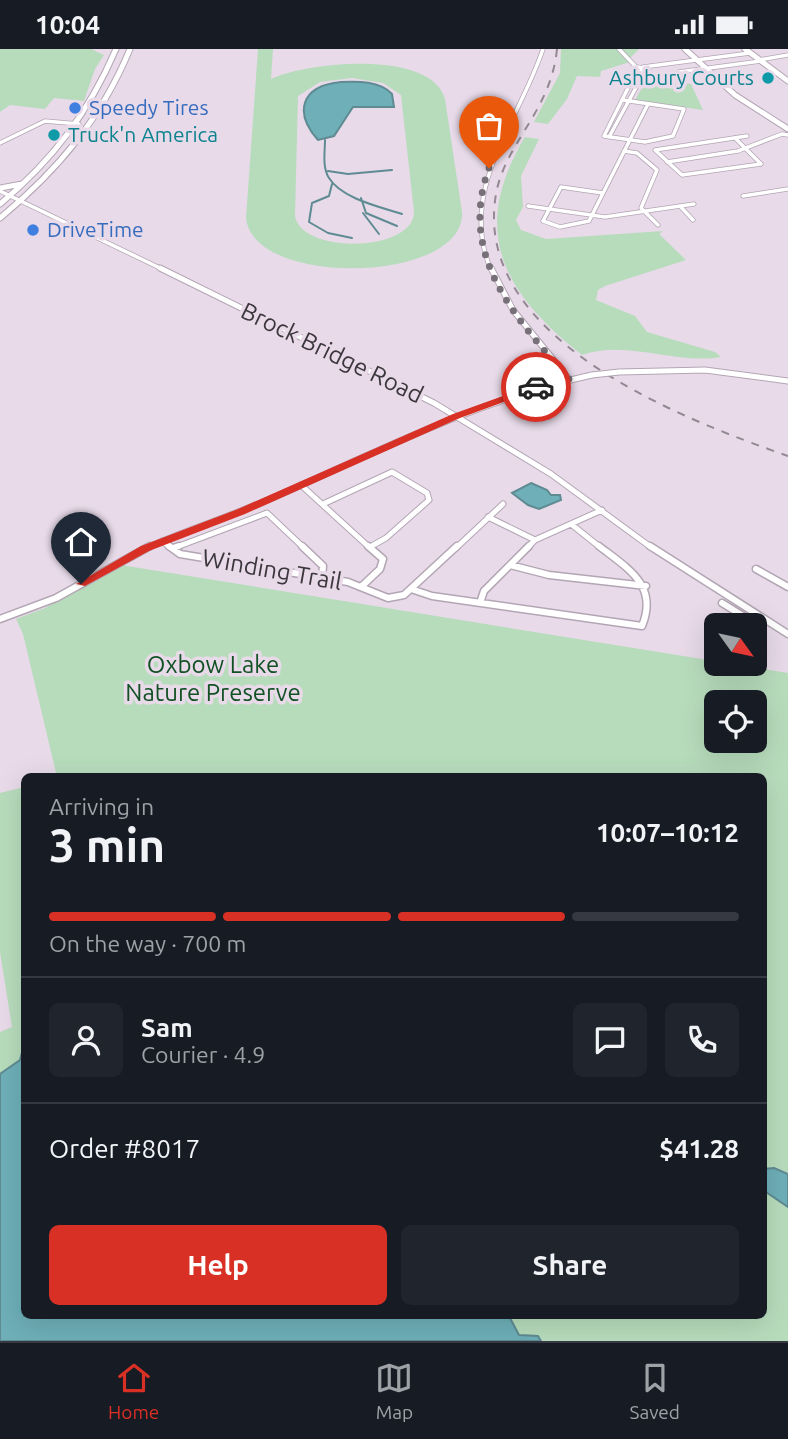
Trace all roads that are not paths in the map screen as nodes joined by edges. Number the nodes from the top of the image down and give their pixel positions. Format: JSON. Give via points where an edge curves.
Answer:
{"nodes":[{"id":1,"x":116,"y":49,"type":"edge"},
{"id":2,"x":130,"y":49,"type":"edge"},
{"id":3,"x":543,"y":49,"type":"edge"},
{"id":4,"x":619,"y":49,"type":"edge"},
{"id":5,"x":685,"y":49,"type":"edge"},
{"id":6,"x":748,"y":51,"type":"edge"},
{"id":7,"x":788,"y":55,"type":"edge"},
{"id":8,"x":697,"y":60,"type":"junction"},
{"id":9,"x":760,"y":60,"type":"junction"},
{"id":10,"x":658,"y":66,"type":"junction"},
{"id":11,"x":643,"y":67,"type":"junction"},
{"id":12,"x":705,"y":68,"type":"junction"},
{"id":13,"x":636,"y":70,"type":"junction"},
{"id":14,"x":646,"y":72,"type":"junction"},
{"id":15,"x":679,"y":72,"type":"dead end"},
{"id":16,"x":788,"y":81,"type":"edge"},
{"id":17,"x":625,"y":100,"type":"junction"},
{"id":18,"x":648,"y":103,"type":"junction"},
{"id":19,"x":79,"y":124,"type":"junction"},
{"id":20,"x":785,"y":128,"type":"edge"},
{"id":21,"x":782,"y":134,"type":"junction"},
{"id":22,"x":788,"y":135,"type":"edge"},
{"id":23,"x":747,"y":136,"type":"dead end"},
{"id":24,"x":734,"y":138,"type":"junction"},
{"id":25,"x":630,"y":140,"type":"junction"},
{"id":26,"x":0,"y":143,"type":"edge"},
{"id":27,"x":746,"y":149,"type":"junction"},
{"id":28,"x":624,"y":151,"type":"junction"},
{"id":29,"x":667,"y":162,"type":"junction"},
{"id":30,"x":27,"y":181,"type":"junction"},
{"id":31,"x":0,"y":189,"type":"edge"},
{"id":32,"x":788,"y":189,"type":"edge"},
{"id":33,"x":603,"y":193,"type":"junction"},
{"id":34,"x":11,"y":196,"type":"junction"},
{"id":35,"x":743,"y":196,"type":"dead end"},
{"id":36,"x":22,"y":201,"type":"junction"},
{"id":37,"x":0,"y":204,"type":"edge"},
{"id":38,"x":694,"y":204,"type":"dead end"},
{"id":39,"x":528,"y":206,"type":"dead end"},
{"id":40,"x":680,"y":206,"type":"junction"},
{"id":41,"x":549,"y":209,"type":"junction"},
{"id":42,"x":645,"y":211,"type":"junction"},
{"id":43,"x":592,"y":216,"type":"junction"},
{"id":44,"x":0,"y":218,"type":"edge"},
{"id":45,"x":693,"y":220,"type":"dead end"},
{"id":46,"x":658,"y":225,"type":"dead end"},
{"id":47,"x":569,"y":379,"type":"junction"},
{"id":48,"x":788,"y":381,"type":"edge"},
{"id":49,"x":457,"y":416,"type":"junction"},
{"id":50,"x":301,"y":485,"type":"junction"},
{"id":51,"x":323,"y":504,"type":"junction"},
{"id":52,"x":503,"y":504,"type":"dead end"},
{"id":53,"x":603,"y":510,"type":"junction"},
{"id":54,"x":488,"y":517,"type":"junction"},
{"id":55,"x":571,"y":524,"type":"junction"},
{"id":56,"x":170,"y":538,"type":"junction"},
{"id":57,"x":162,"y":541,"type":"junction"},
{"id":58,"x":535,"y":541,"type":"junction"},
{"id":59,"x":370,"y":547,"type":"junction"},
{"id":60,"x":173,"y":548,"type":"junction"},
{"id":61,"x":510,"y":565,"type":"junction"},
{"id":62,"x":756,"y":569,"type":"dead end"},
{"id":63,"x":322,"y":577,"type":"junction"},
{"id":64,"x":646,"y":586,"type":"junction"},
{"id":65,"x":361,"y":587,"type":"junction"},
{"id":66,"x":788,"y":587,"type":"edge"},
{"id":67,"x":411,"y":589,"type":"junction"},
{"id":68,"x":480,"y":603,"type":"junction"},
{"id":69,"x":722,"y":603,"type":"dead end"},
{"id":70,"x":755,"y":612,"type":"joint"},
{"id":71,"x":735,"y":613,"type":"edge"},
{"id":72,"x":0,"y":619,"type":"edge"},
{"id":73,"x":788,"y":633,"type":"edge"}],
"edges":[{"from":1,"to":19,"type":"main road"},
{"from":2,"to":36,"type":"main road","via":[[110,99],[92,126]]},
{"from":3,"to":47,"type":"street","via":[[488,170],[479,223],[502,296]]},
{"from":4,"to":13,"type":"street"},
{"from":5,"to":8,"type":"main road"},
{"from":6,"to":8,"type":"street"},
{"from":6,"to":9,"type":"main road"},
{"from":7,"to":9,"type":"street"},
{"from":8,"to":10,"type":"street"},
{"from":8,"to":12,"type":"main road"},
{"from":9,"to":12,"type":"street"},
{"from":9,"to":16,"type":"main road"},
{"from":10,"to":11,"type":"street"},
{"from":10,"to":14,"type":"street"},
{"from":11,"to":13,"type":"street"},
{"from":11,"to":14,"type":"street"},
{"from":12,"to":15,"type":"street"},
{"from":12,"to":20,"type":"main road","via":[[743,101]]},
{"from":13,"to":14,"type":"street"},
{"from":13,"to":17,"type":"street"},
{"from":14,"to":17,"type":"street"},
{"from":17,"to":18,"type":"street"},
{"from":17,"to":25,"type":"street","via":[[606,136]]},
{"from":18,"to":25,"type":"street"},
{"from":18,"to":25,"type":"street","via":[[685,111],[671,138]]},
{"from":19,"to":26,"type":"street","via":[[45,121]]},
{"from":19,"to":30,"type":"main road"},
{"from":20,"to":21,"type":"street"},
{"from":21,"to":22,"type":"street"},
{"from":21,"to":27,"type":"street"},
{"from":23,"to":24,"type":"street"},
{"from":24,"to":27,"type":"street"},
{"from":24,"to":29,"type":"street","via":[[656,149]]},
{"from":25,"to":28,"type":"street"},
{"from":27,"to":29,"type":"street"},
{"from":27,"to":29,"type":"street","via":[[761,164],[682,175]]},
{"from":28,"to":33,"type":"street"},
{"from":28,"to":42,"type":"street","via":[[637,153],[657,170],[641,208]]},
{"from":30,"to":31,"type":"main road"},
{"from":30,"to":34,"type":"main road"},
{"from":31,"to":34,"type":"street","name":"Brock Bridge Road"},
{"from":32,"to":35,"type":"street"},
{"from":33,"to":41,"type":"street","via":[[561,187]]},
{"from":33,"to":43,"type":"street"},
{"from":34,"to":36,"type":"street","name":"Brock Bridge Road"},
{"from":34,"to":37,"type":"main road"},
{"from":36,"to":44,"type":"main road"},
{"from":36,"to":49,"type":"street","name":"Brock Bridge Road","via":[[385,376]]},
{"from":38,"to":40,"type":"street"},
{"from":39,"to":41,"type":"street"},
{"from":40,"to":42,"type":"street"},
{"from":40,"to":45,"type":"street"},
{"from":41,"to":43,"type":"street"},
{"from":41,"to":43,"type":"street","via":[[544,221],[555,226],[576,227]]},
{"from":42,"to":43,"type":"street"},
{"from":42,"to":46,"type":"street"},
{"from":47,"to":48,"type":"street","bridge":true,"via":[[619,372],[705,370]]},
{"from":47,"to":49,"type":"street","via":[[521,391]]},
{"from":49,"to":50,"type":"street"},
{"from":49,"to":53,"type":"street","name":"Brock Bridge Road"},
{"from":50,"to":51,"type":"street"},
{"from":50,"to":56,"type":"street"},
{"from":51,"to":59,"type":"street"},
{"from":51,"to":59,"type":"street","via":[[392,472],[427,493],[429,500]]},
{"from":52,"to":54,"type":"street"},
{"from":53,"to":55,"type":"street"},
{"from":53,"to":70,"type":"street","name":"Brock Bridge Road","via":[[679,567]]},
{"from":54,"to":58,"type":"street"},
{"from":54,"to":67,"type":"street"},
{"from":55,"to":58,"type":"street"},
{"from":55,"to":64,"type":"street"},
{"from":56,"to":57,"type":"street"},
{"from":56,"to":60,"type":"street","name":"Winding Trail"},
{"from":57,"to":60,"type":"street","name":"Winding Trail"},
{"from":57,"to":72,"type":"street","via":[[46,604]]},
{"from":58,"to":61,"type":"street"},
{"from":59,"to":65,"type":"street","via":[[384,563]]},
{"from":60,"to":63,"type":"street","name":"Winding Trail","via":[[180,554]]},
{"from":60,"to":63,"type":"street","via":[[267,513],[323,566]]},
{"from":61,"to":64,"type":"street","via":[[549,575]]},
{"from":61,"to":68,"type":"street","via":[[484,591]]},
{"from":62,"to":66,"type":"street"},
{"from":63,"to":65,"type":"street","name":"Winding Trail"},
{"from":64,"to":68,"type":"street","via":[[649,597],[644,623],[637,628]]},
{"from":65,"to":67,"type":"street","name":"Winding Trail","via":[[388,598]]},
{"from":67,"to":68,"type":"street"},
{"from":69,"to":71,"type":"street"},
{"from":70,"to":73,"type":"street","name":"Brock Bridge Road"}]}
